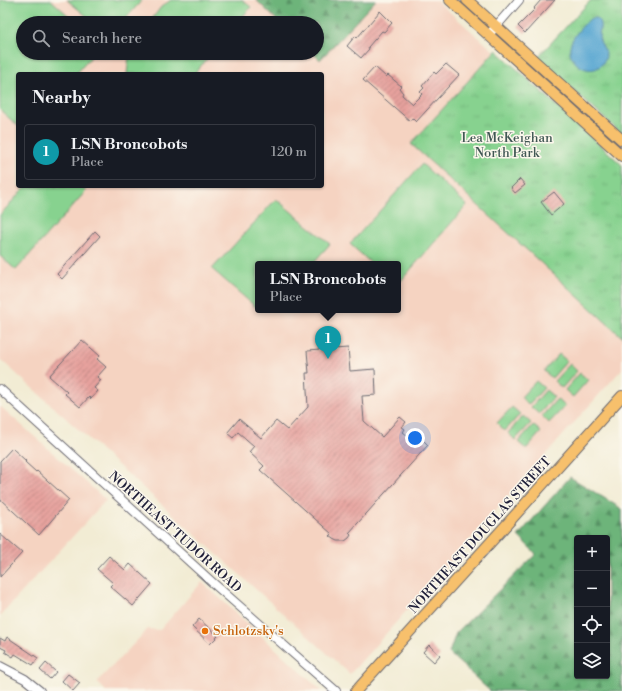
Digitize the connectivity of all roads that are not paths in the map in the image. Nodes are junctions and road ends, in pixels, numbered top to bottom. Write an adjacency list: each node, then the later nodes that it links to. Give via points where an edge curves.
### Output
1 (450, 0): 5 (main road)
2 (467, 0): 4 (main road)
3 (519, 0): 4 (street)
4 (496, 26): 5 (street); 6 (main road)
5 (488, 34): 7 (main road)
6 (622, 140)
7 (622, 156)
8 (0, 390): 12 (street, NORTHEAST TUDOR ROAD)
9 (622, 396): 13 (main road, NORTHEAST DOUGLAS STREET)
10 (0, 666): 11 (street, via 25,679)
11 (40, 691)
12 (336, 691)
13 (356, 691)

